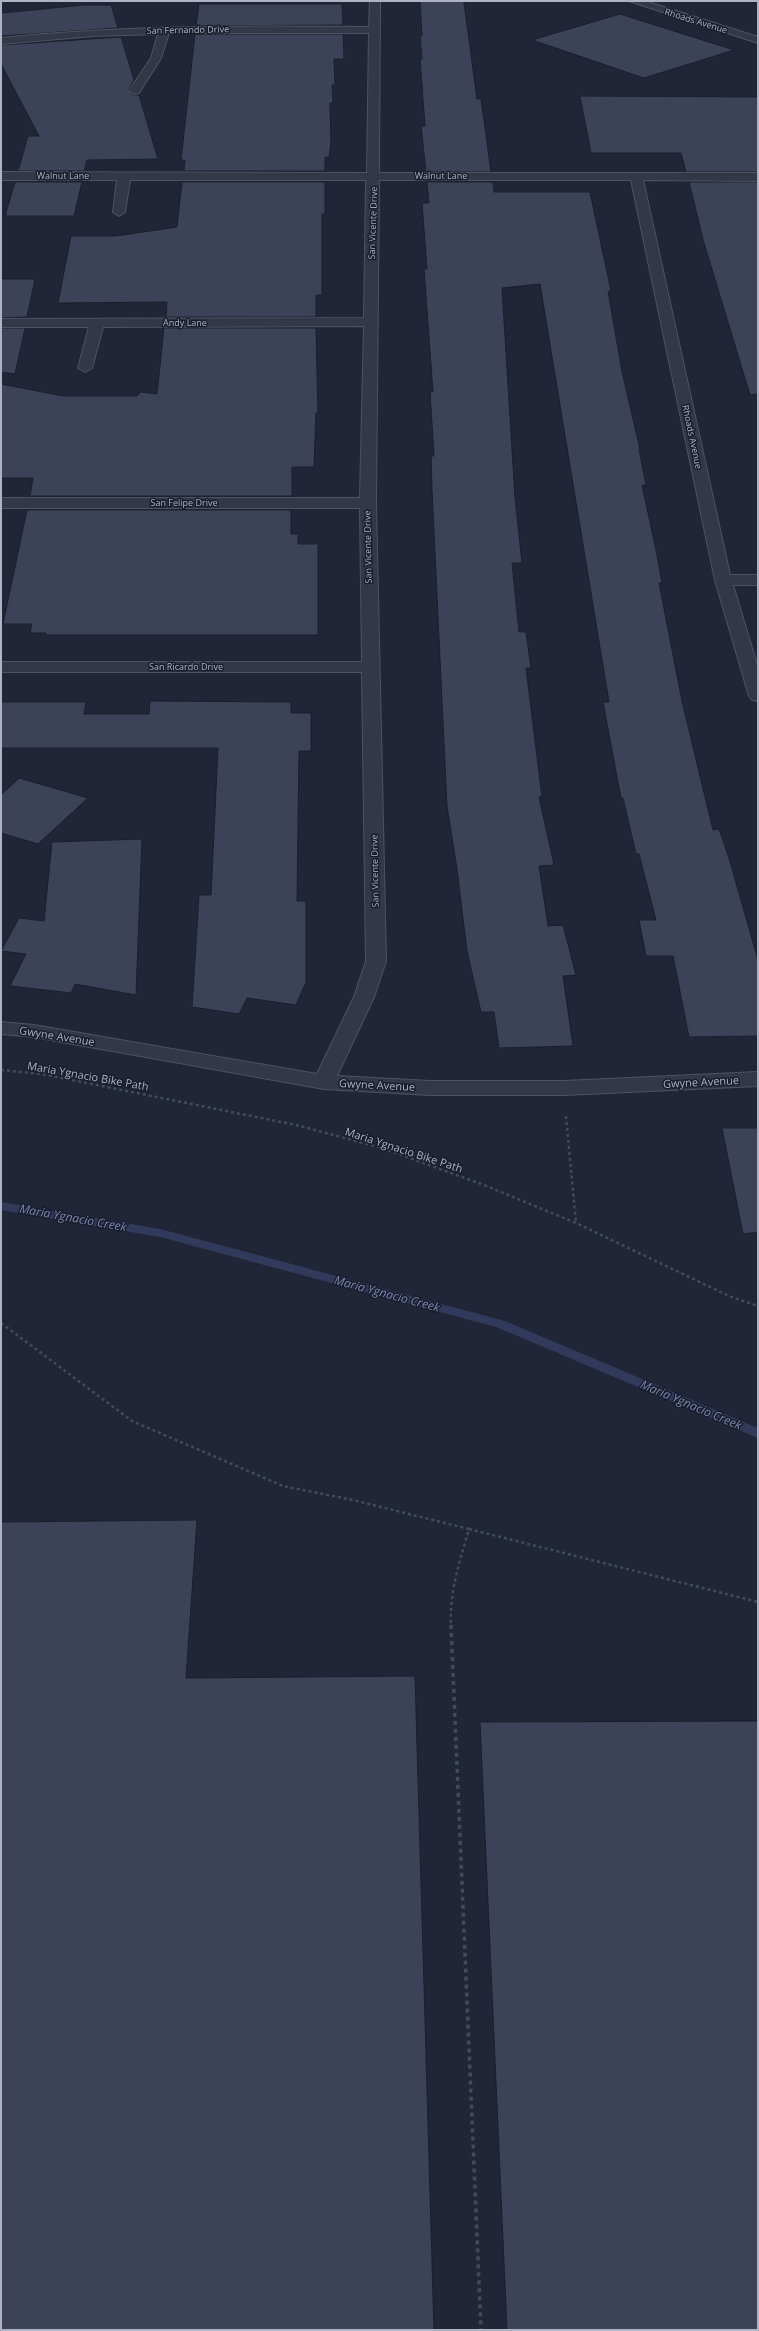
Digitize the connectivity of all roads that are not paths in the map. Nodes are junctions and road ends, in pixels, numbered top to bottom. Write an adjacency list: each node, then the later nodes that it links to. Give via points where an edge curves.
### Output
1 (375, 1): 4 (street, San Vicente Drive)
2 (634, 1): 5 (street, Rhoads Avenue)
3 (165, 30): 4 (street, San Fernando Drive); 6 (street, San Fernando Drive); 7 (street, via 156,58)
4 (375, 30): 10 (street, San Vicente Drive)
5 (758, 40)
6 (1, 41)
7 (135, 91)
8 (1, 176): 9 (street, Walnut Lane)
9 (124, 176): 10 (street, Walnut Lane); 13 (street)
10 (374, 176): 11 (street, Walnut Lane); 15 (street, San Vicente Drive)
11 (636, 176): 12 (street, Walnut Lane); 20 (street, Rhoads Avenue)
12 (758, 177)
13 (119, 212)
14 (1, 322): 16 (street, Andy Lane)
15 (369, 322): 16 (street, Andy Lane); 19 (street, San Vicente Drive)
16 (97, 323): 17 (street)
17 (85, 368)
18 (1, 503): 19 (street, San Felipe Drive)
19 (368, 503): 23 (street, San Vicente Drive)
20 (723, 580): 21 (street); 24 (street, Rhoads Avenue)
21 (758, 580)
22 (1, 667): 23 (street, San Ricardo Drive)
23 (370, 667): 27 (street, San Vicente Drive, via 376,961 364,997)
24 (758, 696)
25 (1, 1028): 27 (street, Gwyne Avenue, via 34,1031)
26 (758, 1078): 27 (street, Gwyne Avenue, via 564,1088 430,1088)
27 (324, 1082)

